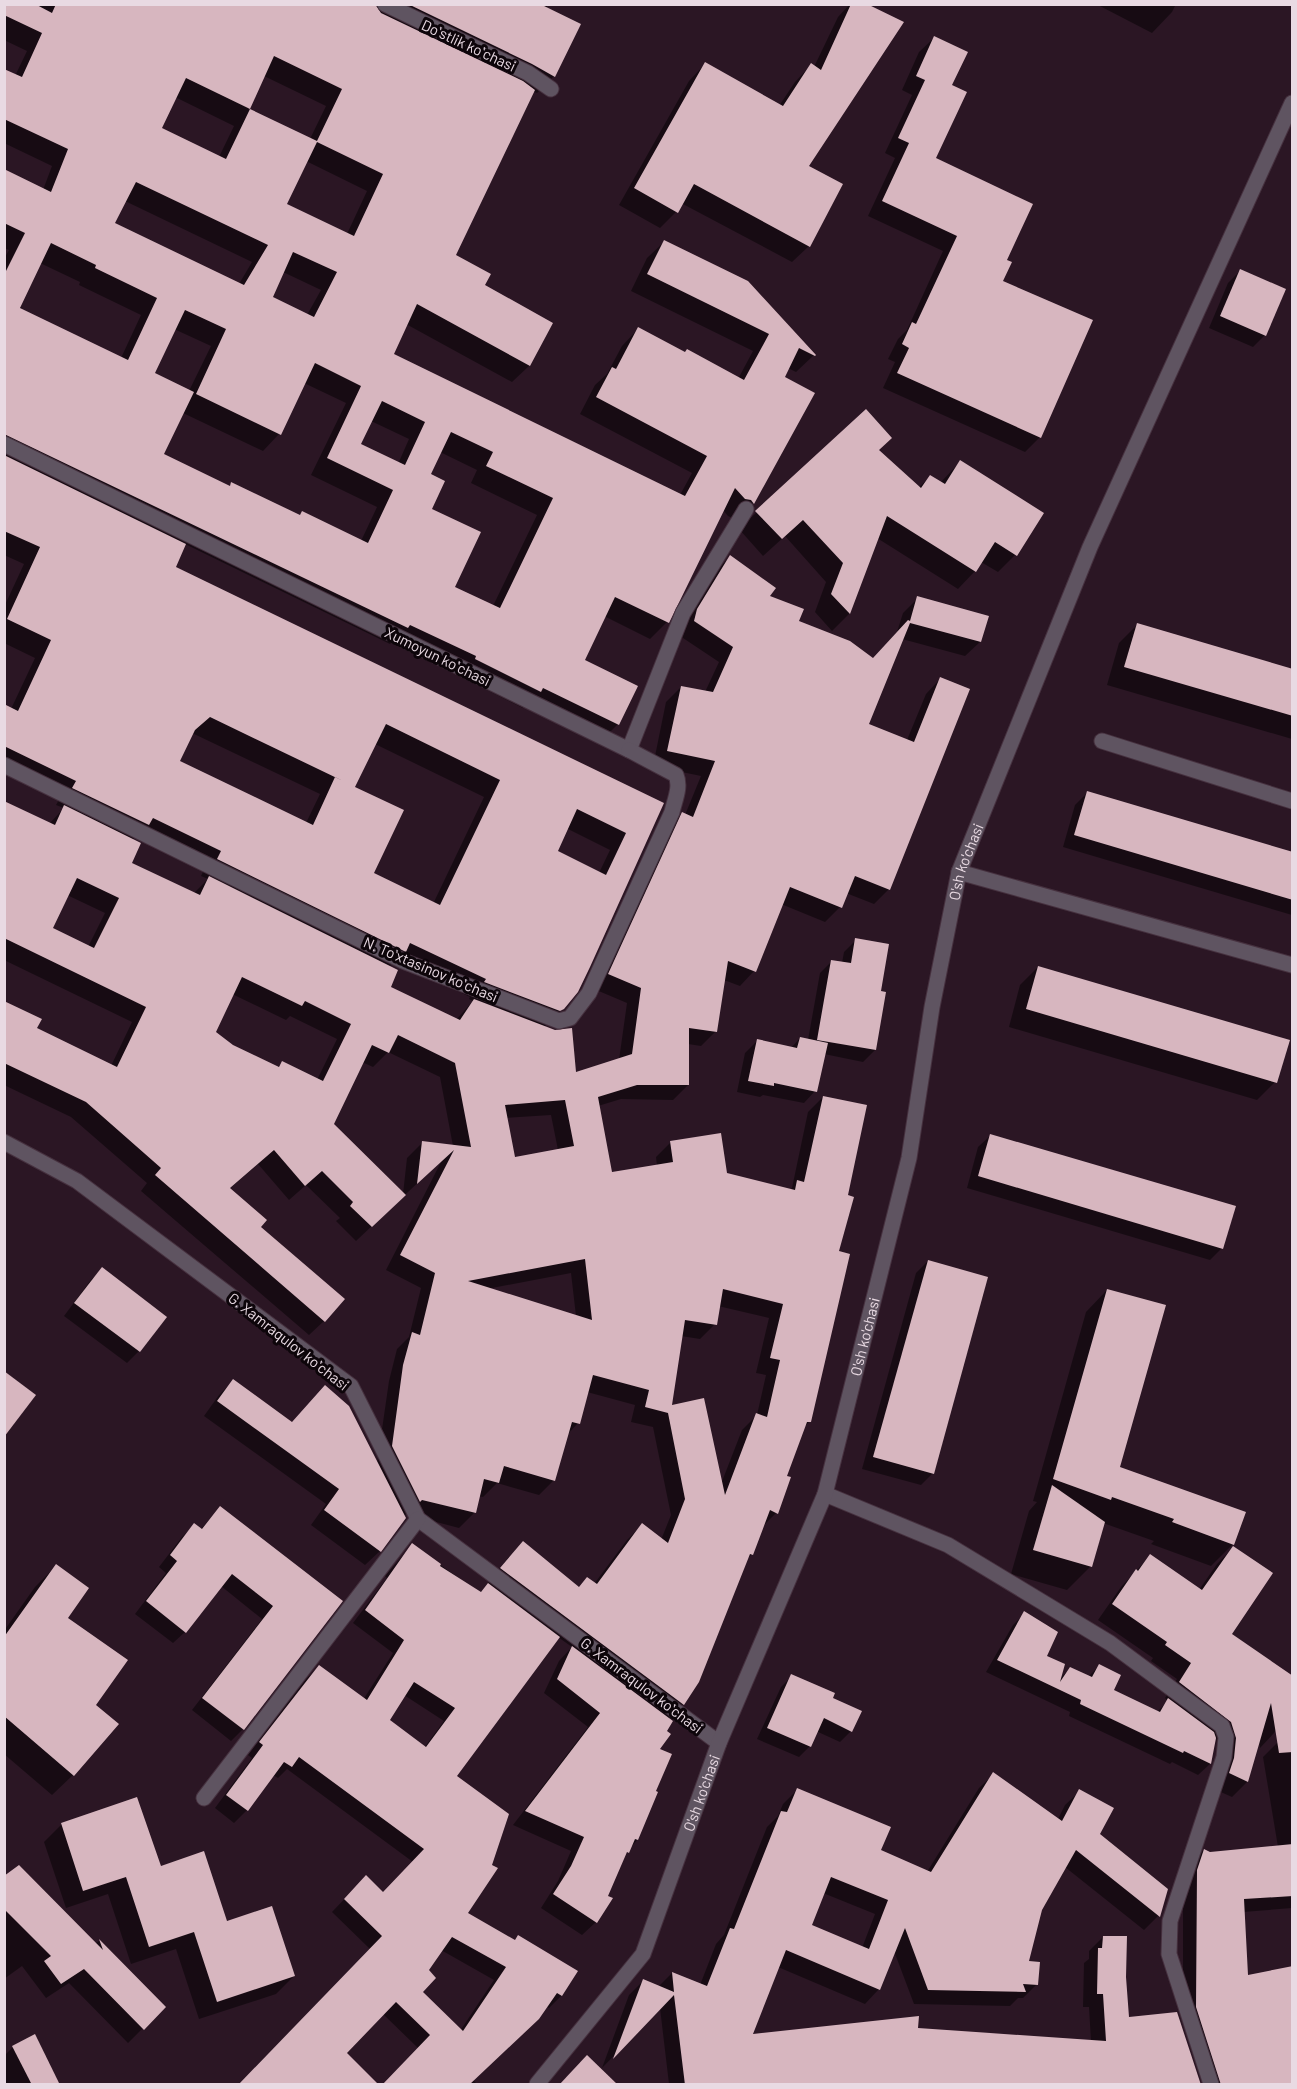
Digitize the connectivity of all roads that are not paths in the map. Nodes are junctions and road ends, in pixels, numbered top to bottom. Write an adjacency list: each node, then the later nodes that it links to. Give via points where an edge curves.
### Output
1 (385, 4): 2 (street, Doʻstlik koʻchasi, via 528,73)
2 (551, 89)
3 (1293, 103): 10 (street, O'sh ko'chasi, via 1090,547)
4 (4, 444): 7 (street, Xumoyun koʻchasi)
5 (746, 509): 7 (street, via 683,613)
6 (1102, 741): 9 (street)
7 (629, 750): 8 (street, N. Toʻxtasinov koʻchasi, via 676,775 678,789 672,812 589,993 570,1018 559,1021 403,961)
8 (4, 765)
9 (1293, 801)
10 (959, 872): 11 (street); 13 (street, O'sh ko'chasi, via 932,1008 909,1158)
11 (1293, 965)
12 (4, 1142): 14 (street, G. Xamraqulov koʻchasi, via 77,1181 351,1386)
13 (825, 1494): 15 (street, O'sh ko'chasi); 18 (street, via 948,1545 1110,1643 1222,1726 1226,1737 1224,1757 1170,1921 1169,1943 1169,1954)
14 (418, 1519): 15 (street, G. Xamraqulov koʻchasi); 16 (street)
15 (719, 1743): 17 (street, O'sh ko'chasi, via 643,1954)
16 (204, 1798)
17 (537, 2085)
18 (1211, 2085)

